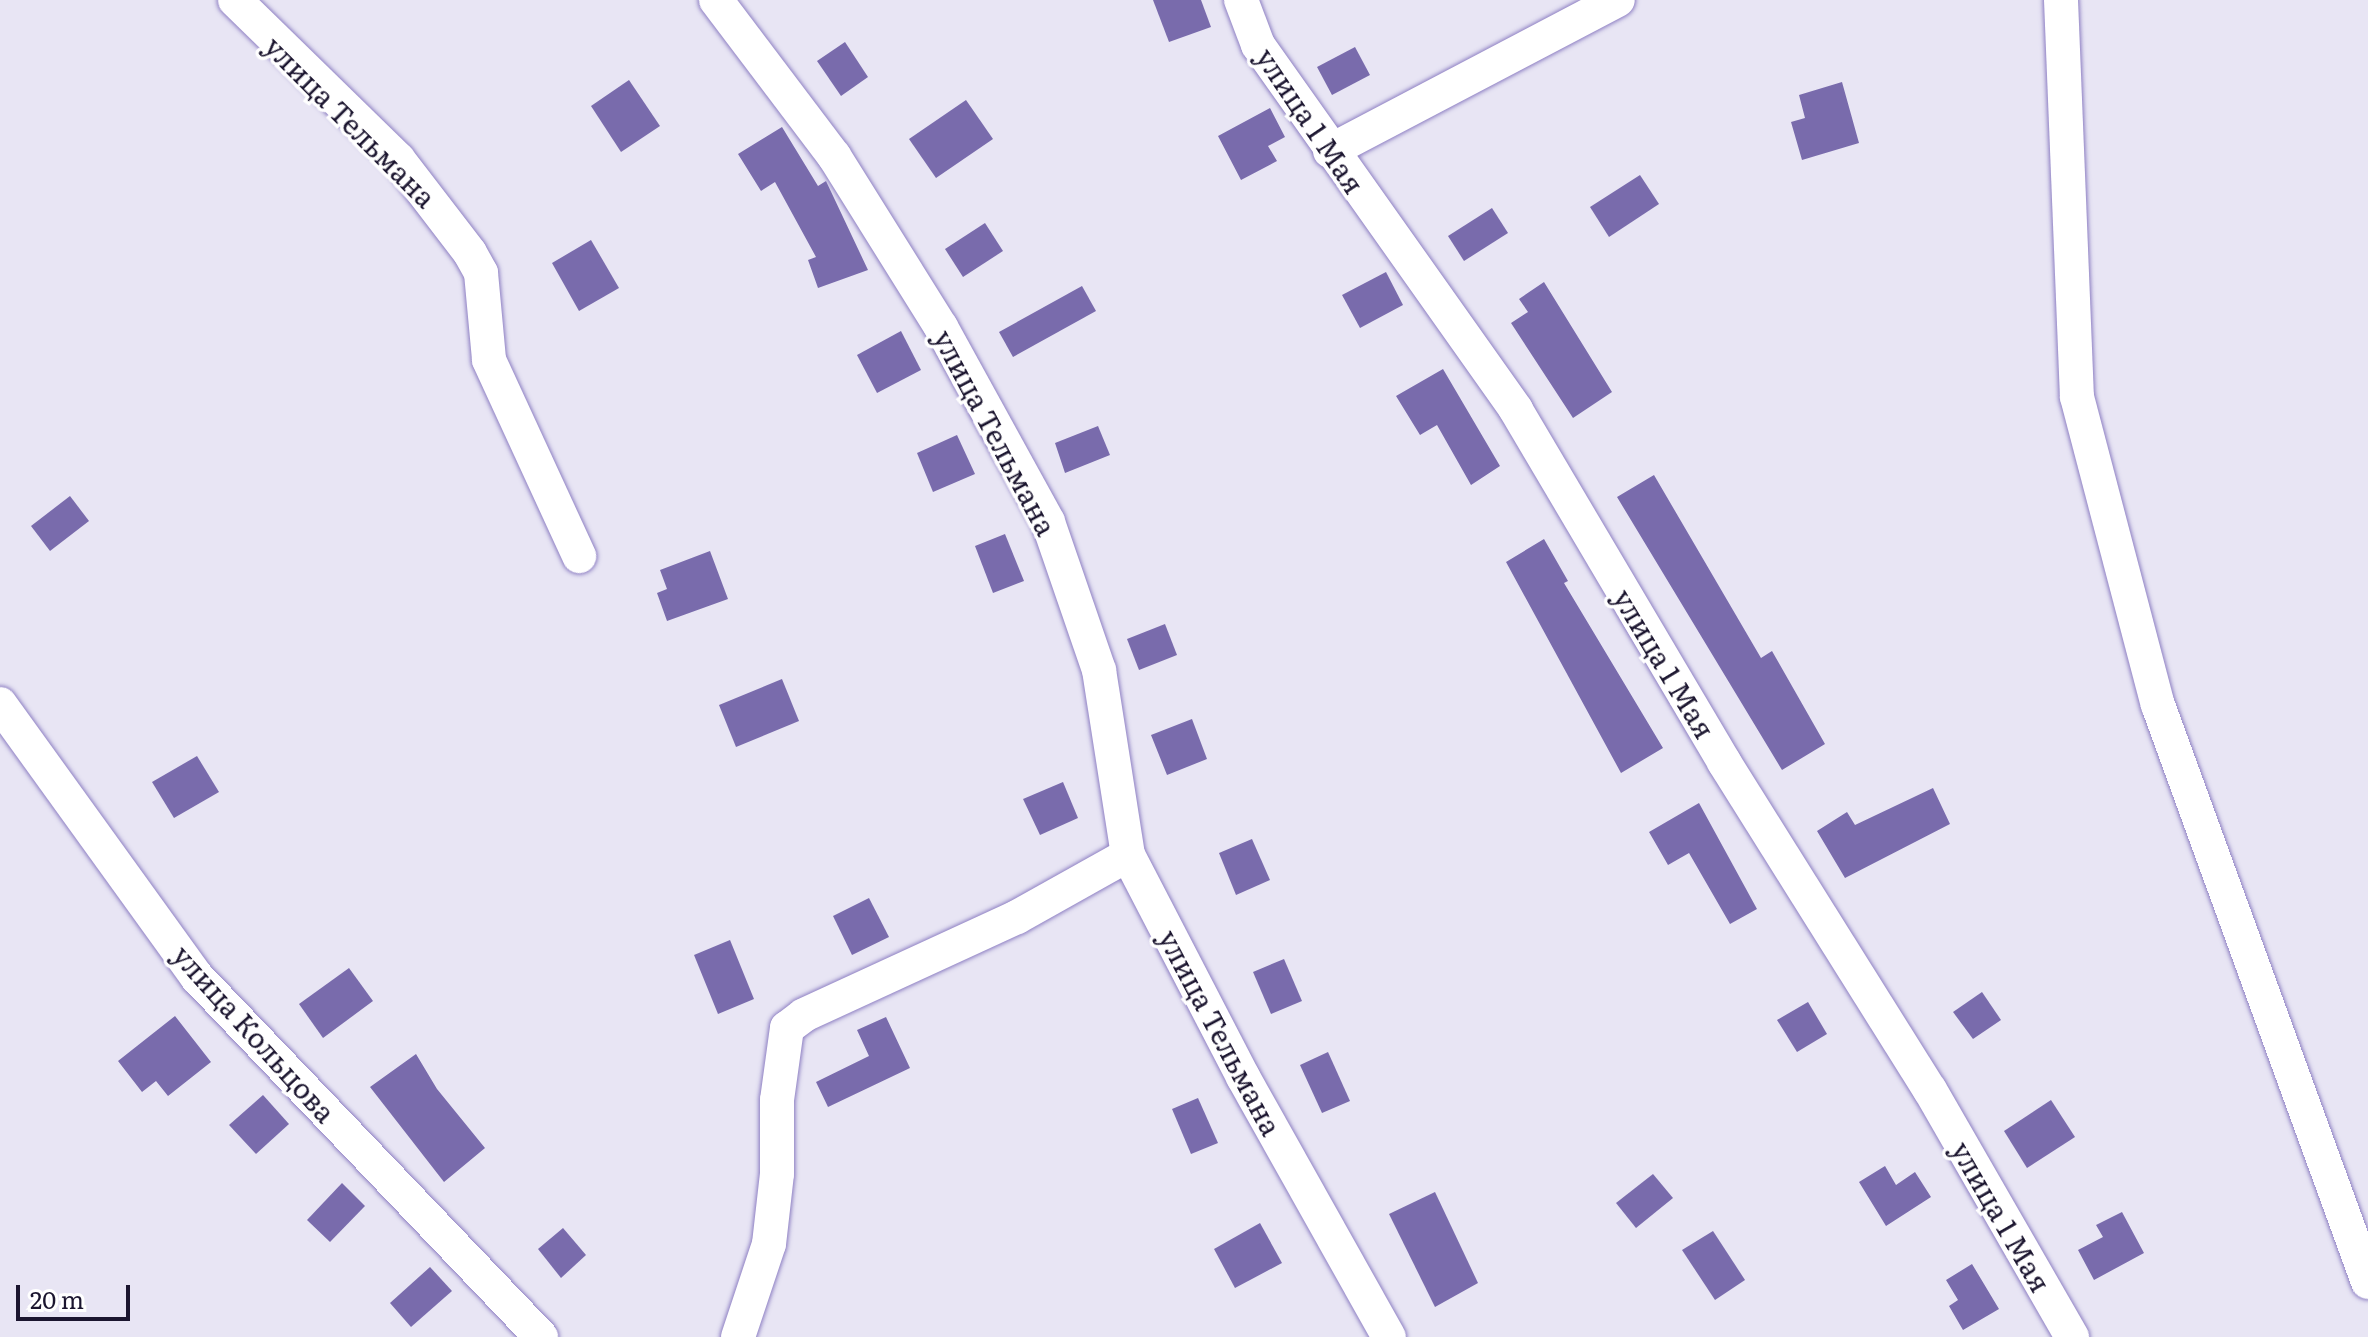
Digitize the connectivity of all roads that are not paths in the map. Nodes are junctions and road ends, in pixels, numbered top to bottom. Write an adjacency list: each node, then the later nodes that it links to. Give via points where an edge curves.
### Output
1 (235, 0): 7 (street, улица Тельмана, via 398,159 470,253 481,273 489,360)
2 (716, 0): 9 (street, улица Тельмана, via 834,156 941,327 1048,522 1099,670)
3 (1241, 0): 6 (street, улица 1 Мая, via 1258,45)
4 (1618, 0): 6 (street)
5 (2061, 0): 10 (street, via 2077,397 2158,705)
6 (1330, 151): 14 (street, улица 1 Мая, via 1516,410 1724,762 1930,1090)
7 (579, 556)
8 (0, 704): 11 (street, улица Кольцова, via 197,977)
9 (1128, 855): 12 (street, via 1017,917 804,1015 787,1028 769,1244); 13 (street, улица Тельмана, via 1243,1077)
10 (2368, 1282)
11 (541, 1337)
12 (738, 1337)
13 (1389, 1337)
14 (2072, 1337)

